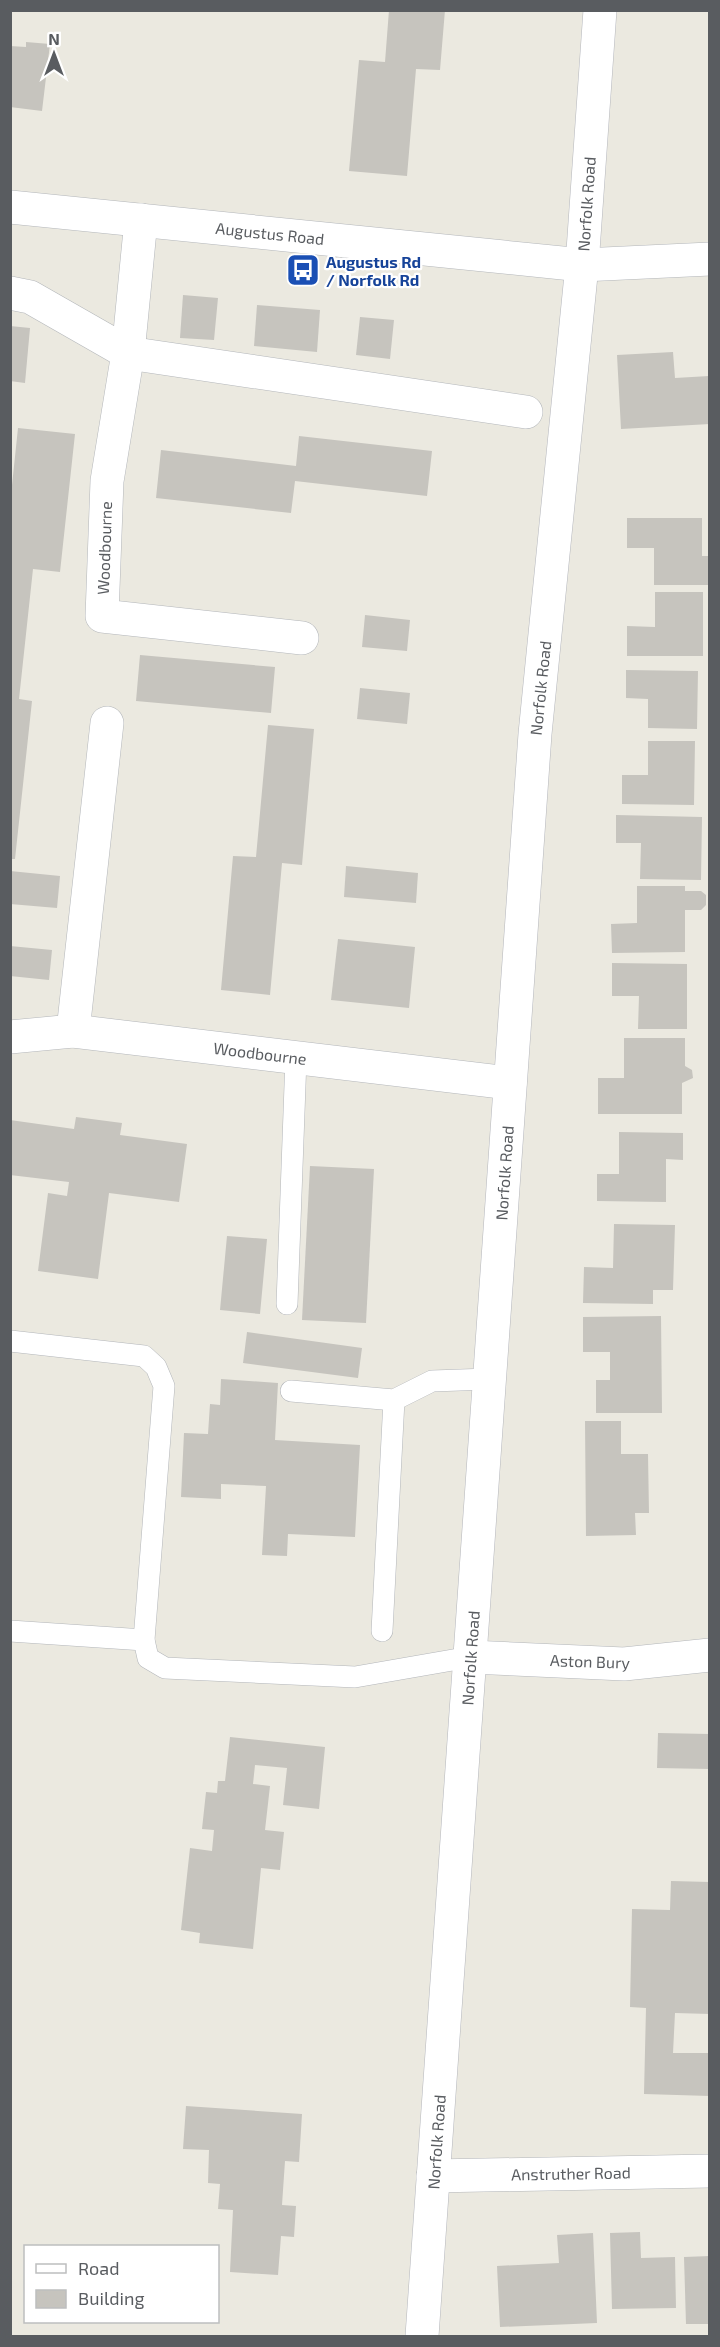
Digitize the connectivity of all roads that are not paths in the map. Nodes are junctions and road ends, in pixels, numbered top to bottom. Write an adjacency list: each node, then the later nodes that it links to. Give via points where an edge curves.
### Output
1 (600, 10): 5 (street, Norfolk Road)
2 (10, 207): 3 (street, Augustus Road)
3 (141, 220): 5 (street, Augustus Road); 7 (street, Woodbourne)
4 (710, 259): 5 (street, Augustus Road)
5 (582, 265): 14 (street, Norfolk Road, via 535,734)
6 (10, 293): 7 (street, via 30,297)
7 (128, 353): 8 (street); 9 (street, Woodbourne, via 107,481 102,616)
8 (526, 412)
9 (302, 638)
10 (107, 723): 11 (street)
11 (73, 1031): 12 (street, Woodbourne); 13 (street, Woodbourne)
12 (10, 1037)
13 (296, 1058): 14 (street, Woodbourne); 15 (lane)
14 (510, 1083): 17 (street, Norfolk Road)
15 (287, 1304)
16 (10, 1341): 22 (lane, via 144,1356 156,1367 164,1386)
17 (489, 1380): 19 (lane, via 432,1381); 24 (street, Norfolk Road)
18 (291, 1390): 19 (lane)
19 (394, 1400): 21 (lane)
20 (10, 1631): 22 (lane)
21 (382, 1631)
22 (144, 1640): 24 (lane, via 148,1658 165,1668 355,1677)
23 (710, 1655): 24 (street, Aston Bury, via 624,1664)
24 (470, 1656): 26 (street, Norfolk Road)
25 (710, 2171): 26 (street, Anstruther Road)
26 (433, 2176): 27 (street, Norfolk Road)
27 (422, 2337)

